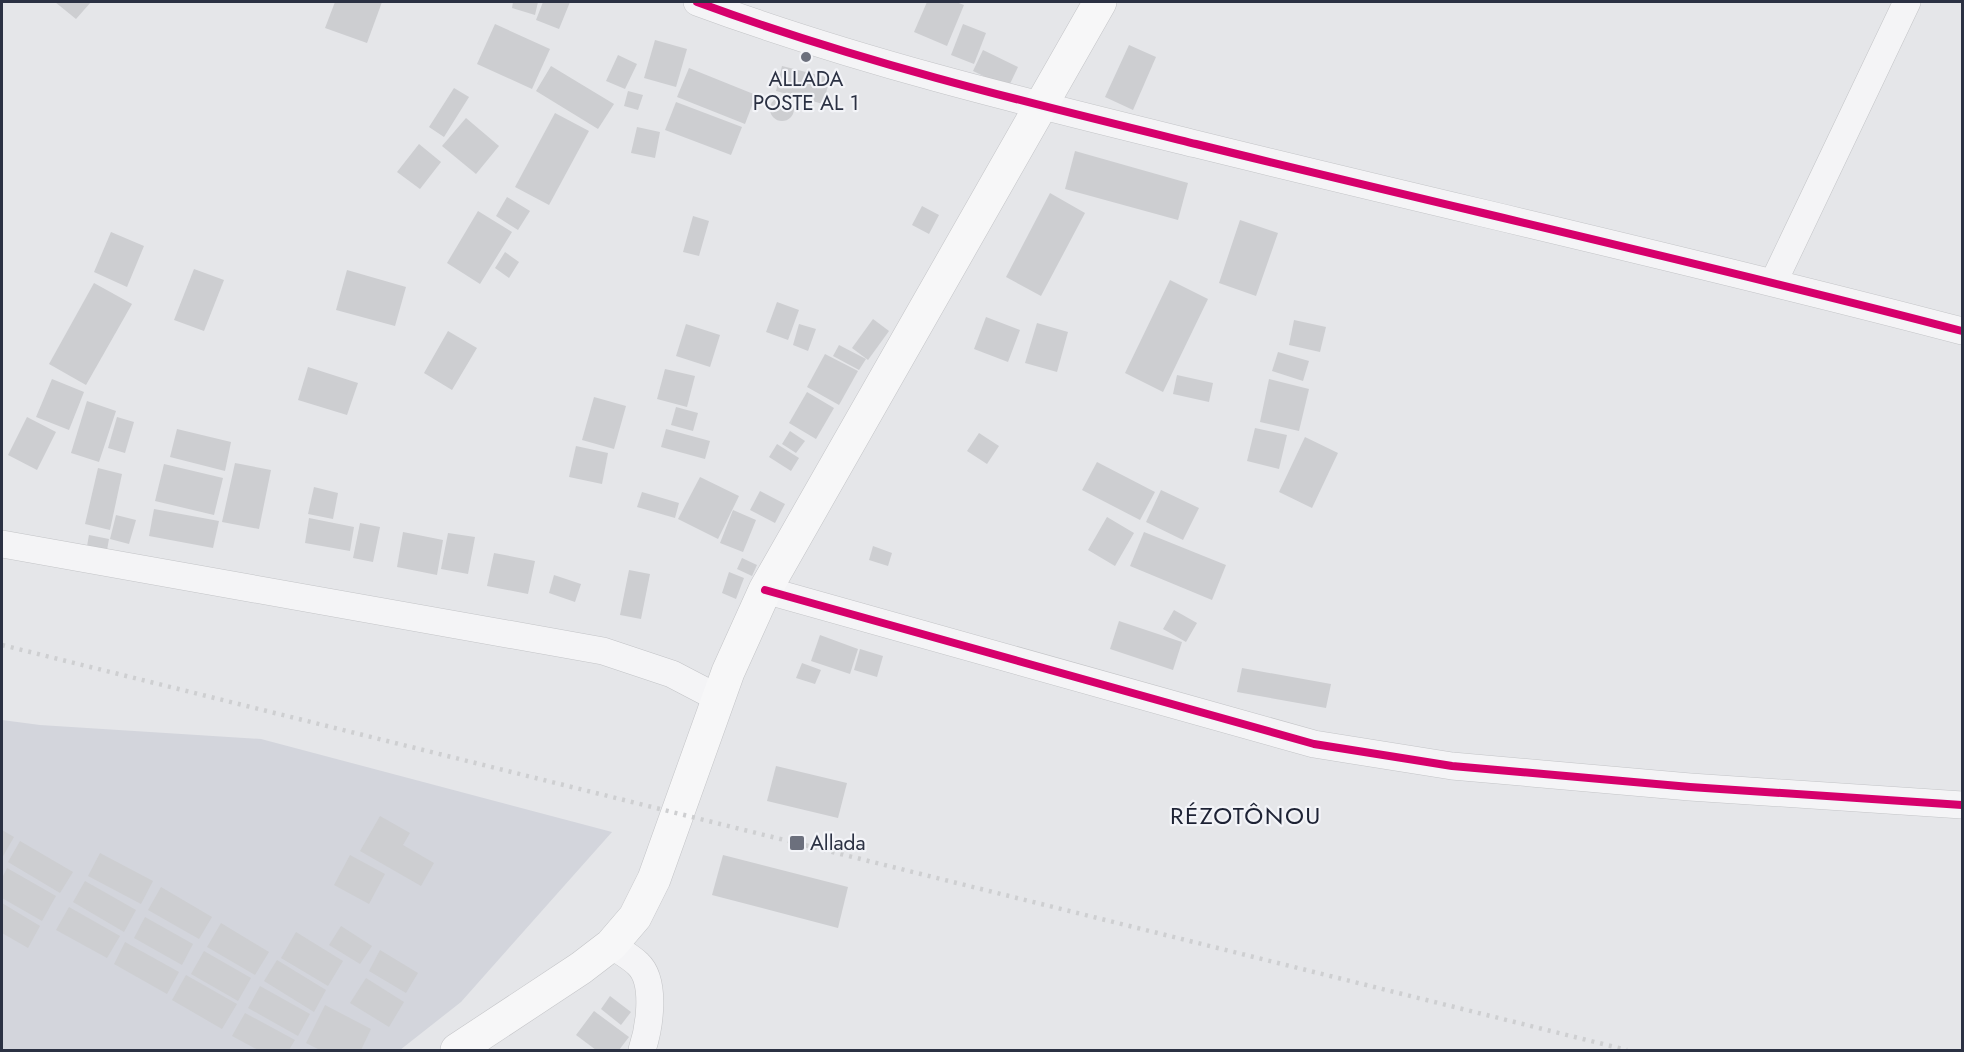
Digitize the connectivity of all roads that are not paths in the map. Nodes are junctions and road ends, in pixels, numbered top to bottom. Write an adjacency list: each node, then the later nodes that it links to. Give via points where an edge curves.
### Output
1 (697, 2): 4 (street, via 763,26)
2 (1100, 2): 4 (main road)
3 (1907, 2): 5 (street)
4 (1039, 106): 5 (street); 8 (main road)
5 (1774, 281): 6 (street)
6 (1962, 331)
7 (2, 544): 9 (street, via 603,651 672,674)
8 (765, 590): 9 (main road); 10 (street, via 1314,744 1452,766)
9 (718, 698): 11 (main road, via 654,879 635,917)
10 (1962, 805)
11 (611, 945): 12 (main road); 13 (street, via 640,965 649,992 650,1023)
12 (457, 1050)
13 (642, 1050)

